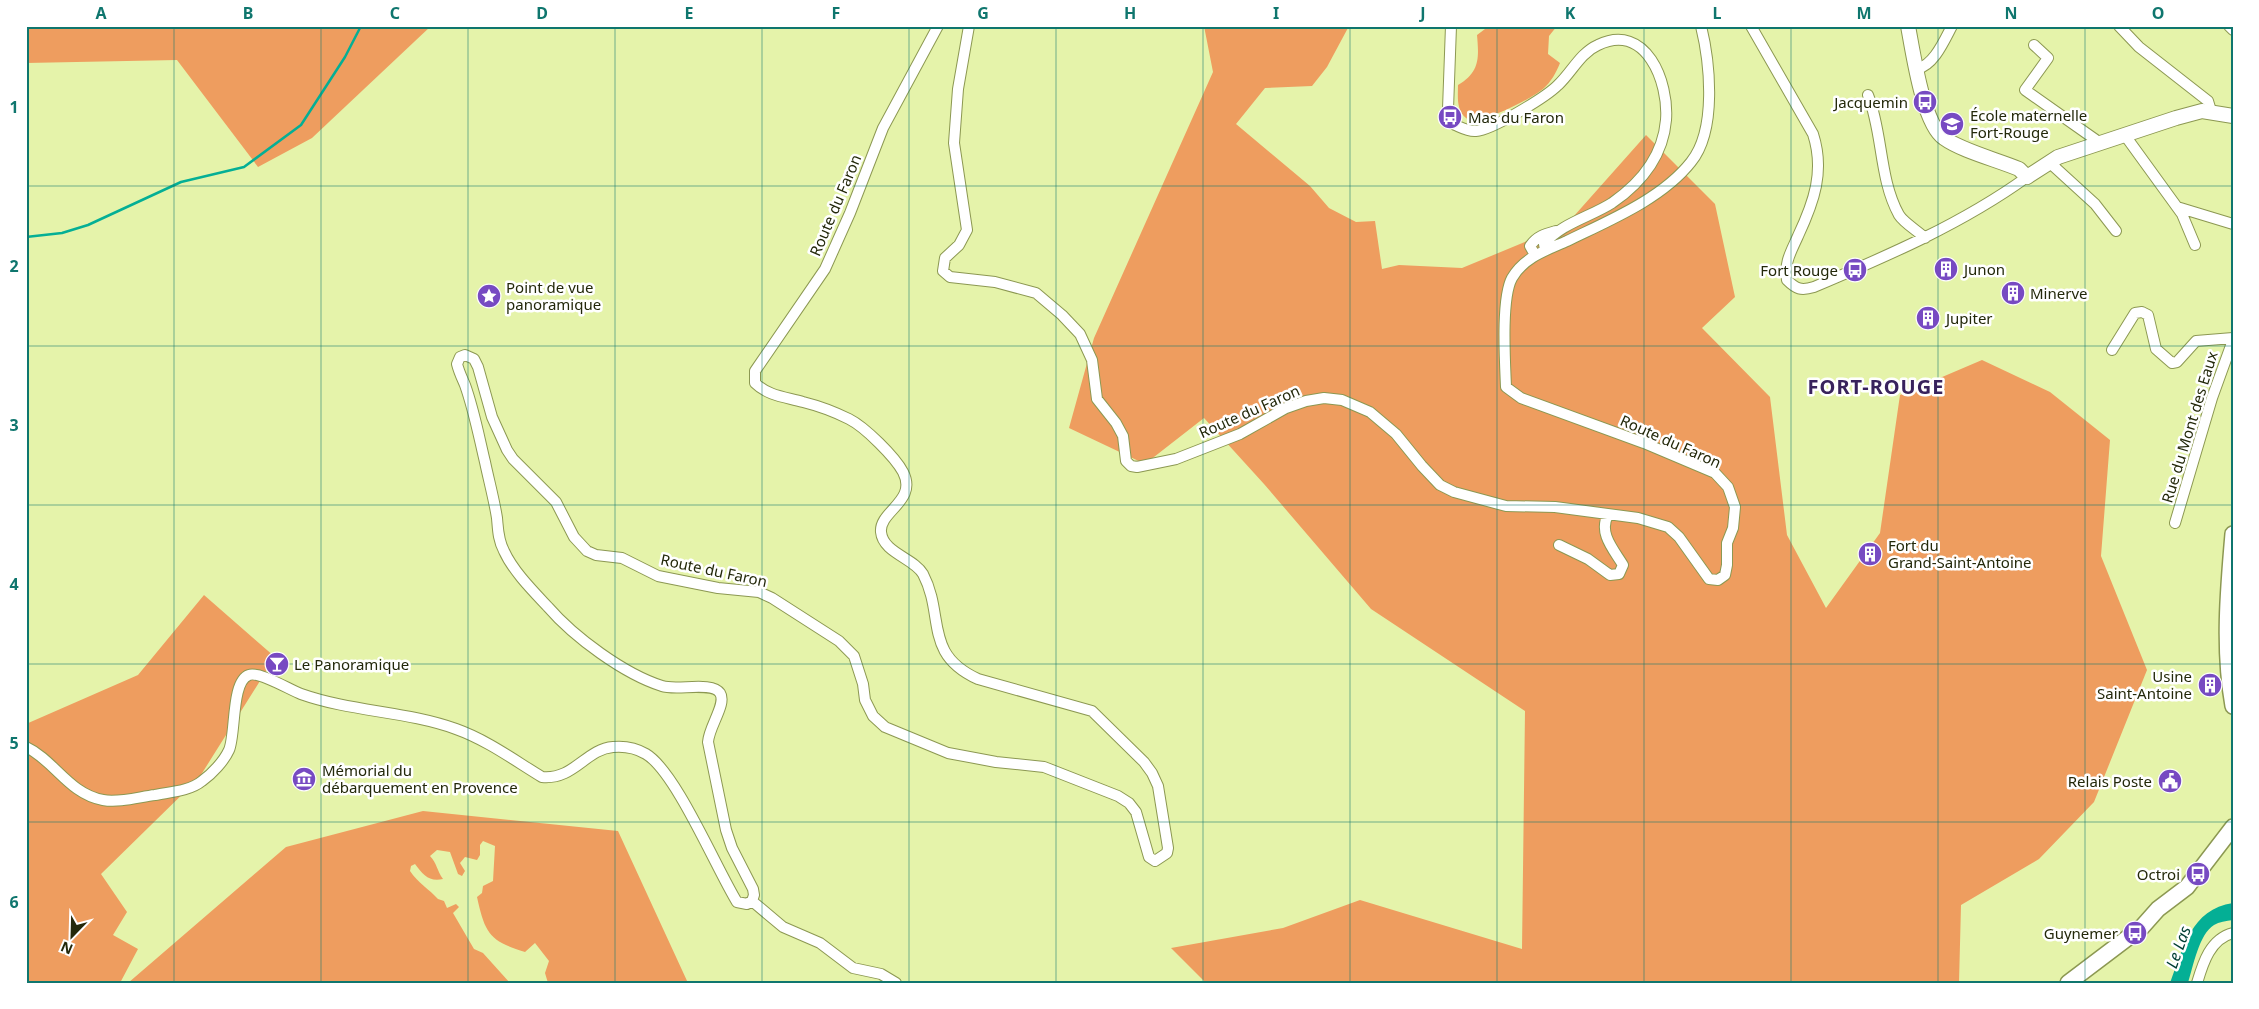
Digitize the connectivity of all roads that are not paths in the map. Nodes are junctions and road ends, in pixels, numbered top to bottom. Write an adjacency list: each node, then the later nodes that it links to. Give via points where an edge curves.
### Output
1 (938, 26): 37 (street, Route du Faron, via 883,128 825,269 755,371 755,383 764,392 815,405 851,420 887,452 903,473 906,485 905,496 881,530 883,539 921,571 931,596 944,651 961,671 978,678 1092,711 1152,773 1158,786 1168,853 1155,861 1149,858 1136,812 1118,796 1044,767 948,753 885,727 873,716 866,700 854,656 839,642 772,598 759,592 658,576 622,558 587,551 574,537 556,502 507,450 492,417 474,359 465,355 458,360 459,374 465,385 484,456 499,539 515,568 578,636 612,660 664,687 715,688 720,692 723,699 708,731 708,742 726,830 752,889)
2 (969, 26): 30 (street, Route du Faron, via 958,89 954,143 967,230 959,245 945,258 943,271 950,277 995,282 1036,293 1062,315 1080,334 1092,360 1097,399 1123,436 1126,461 1130,466 1137,468 1176,459 1240,434 1286,408 1324,398 1342,400 1370,412 1396,434 1440,485 1454,492 1506,506 1555,507)
3 (1451, 26): 22 (street, via 1448,109 1455,125 1474,132 1491,127 1544,97 1559,85 1584,54 1607,41 1622,40 1635,45 1654,63 1665,94 1666,116 1663,140 1653,162 1641,178 1612,203)
4 (1701, 26): 26 (street, via 1709,89 1703,135 1692,162 1650,197 1611,220)
5 (1752, 26): 24 (street, via 1814,134 1820,162 1817,187 1787,259 1787,280 1794,288 1814,288)
6 (1908, 26): 12 (main road)
7 (1952, 26): 12 (street, via 1936,54)
8 (2120, 26): 14 (street, via 2139,47 2208,100)
9 (2229, 26): 10 (street)
10 (2233, 30)
11 (2034, 45): 17 (street, via 2048,58 2024,90 2096,140)
12 (1917, 69): 19 (main road, via 1938,134 2019,168)
13 (1868, 95): 24 (street, via 1874,109 1890,192 1900,217)
14 (2211, 111): 15 (main road); 16 (main road)
15 (2233, 116)
16 (2124, 134): 17 (main road); 20 (street)
17 (2098, 145): 18 (main road)
18 (2048, 162): 19 (main road); 23 (street, via 2094,204)
19 (2027, 177): 24 (street)
20 (2177, 207): 21 (street); 25 (street)
21 (2233, 224)
22 (1560, 230): 26 (street, via 1544,244); 27 (street, via 1534,240 1530,246)
23 (2116, 231)
24 (1925, 238)
25 (2195, 245)
26 (1545, 250): 27 (street)
27 (1535, 254): 30 (street, Route du Faron, via 1519,269 1509,285 1506,387 1521,398 1715,473 1728,487 1735,507 1725,575 1718,580 1709,579 1668,527 1638,518)
28 (2233, 339): 29 (street, via 2196,341 2177,362 2172,363 2156,349 2148,315 2135,313); 31 (street, Rue du Mont des Eaux, via 2203,425)
29 (2112, 350)
30 (1608, 515): 33 (street, via 1604,521 1605,536 1622,565 1620,574 1610,574)
31 (2175, 523)
32 (2233, 534): 34 (main road, via 2228,599 2228,682)
33 (1559, 545)
34 (2233, 706)
35 (26, 747): 37 (street, via 37,752 78,789 103,800 181,790 202,782 229,750 237,692 250,674 348,708 417,717 456,729 474,736 542,777 566,774 604,749 627,747 647,755 658,765 688,810 737,902 747,904)
36 (2231, 832): 40 (main road, via 2187,887 2142,927)
37 (752, 901): 39 (street, via 783,927 820,943 853,968 881,974)
38 (2233, 932): 41 (street, via 2214,944 2204,957)
39 (896, 983)
40 (2068, 983)
41 (2196, 983)

